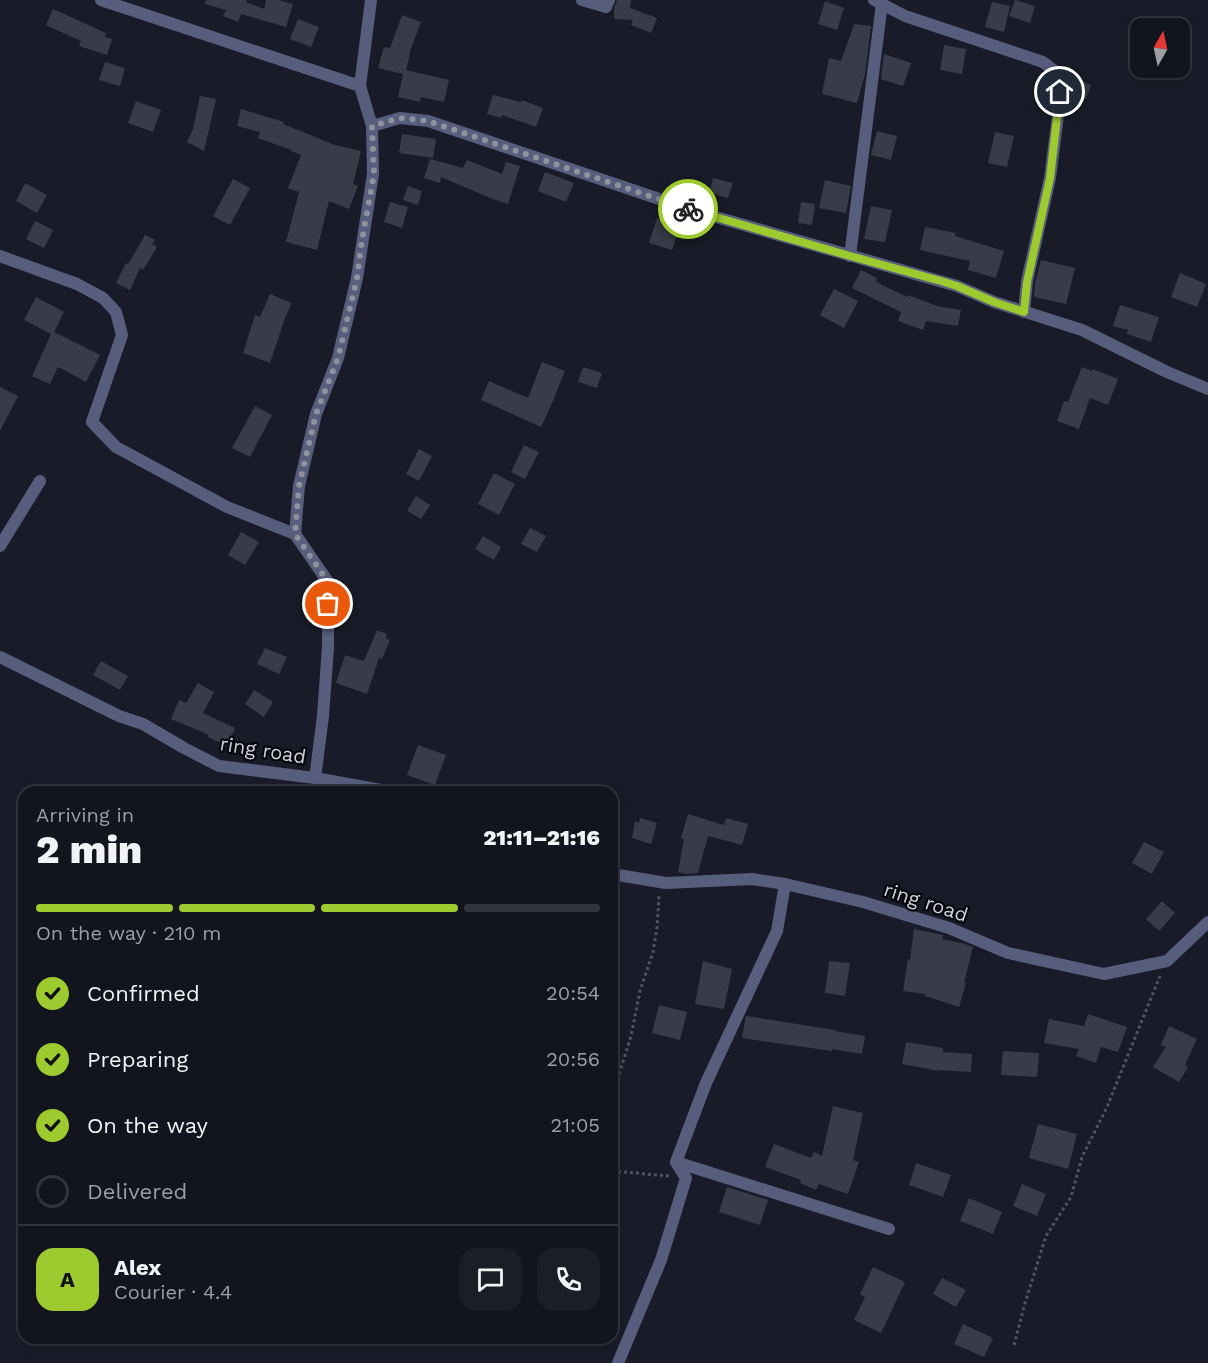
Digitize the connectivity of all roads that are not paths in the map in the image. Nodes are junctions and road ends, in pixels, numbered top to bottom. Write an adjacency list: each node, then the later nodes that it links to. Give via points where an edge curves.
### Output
1 (101, 0): 6 (street)
2 (371, 0): 6 (street)
3 (582, 0): 4 (street, via 606,7)
4 (609, 0)
5 (878, 2): 9 (street); 10 (street, via 905,16 1043,62 1061,76 1050,178)
6 (360, 86): 7 (street)
7 (372, 126): 9 (street, via 400,118 428,121 695,211); 13 (street, via 374,174 357,278 338,358 316,414 299,486)
8 (0, 256): 13 (street, via 76,284 103,298 116,312 122,335 92,422 116,447 227,507)
9 (850, 256): 10 (street, via 957,286)
10 (1024, 312): 11 (street, via 1082,330)
11 (1208, 389)
12 (40, 481): 14 (street)
13 (295, 534): 16 (street, via 328,582 328,647)
14 (0, 546)
15 (0, 657): 16 (street, ring road, via 119,717 142,724 219,766)
16 (315, 778): 17 (street, ring road)
17 (359, 786)
18 (618, 875): 19 (street, ring road, via 666,883 752,879)
19 (785, 884): 20 (street, ring road, via 949,928 1008,953 1104,974 1167,961); 21 (street, via 777,931 706,1083)
20 (1208, 922)
21 (676, 1162): 22 (street); 23 (street, via 686,1178 660,1260)
22 (889, 1229)
23 (618, 1363)

